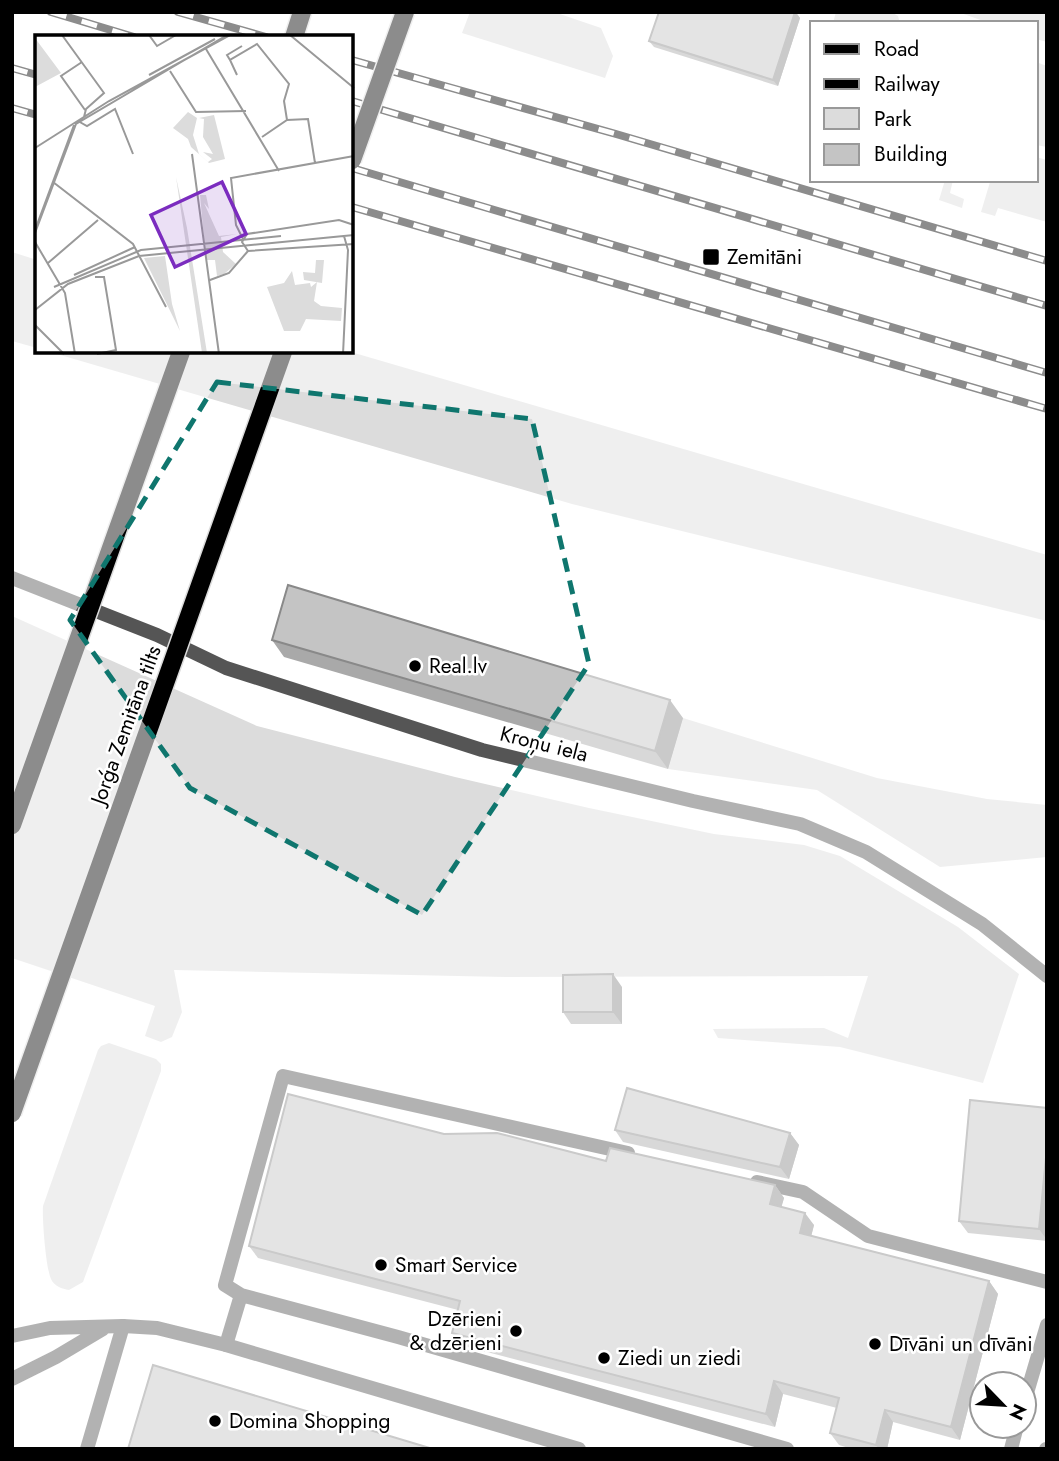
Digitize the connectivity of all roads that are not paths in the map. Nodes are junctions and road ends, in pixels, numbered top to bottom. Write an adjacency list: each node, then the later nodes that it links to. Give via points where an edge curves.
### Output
1 (302, 12): 3 (main road)
2 (405, 12): 4 (main road, bridge)
3 (295, 35)
4 (354, 154)
5 (180, 354): 8 (main road, bridge)
6 (282, 354): 10 (main road, Jorģa Zemitāna tilts, bridge)
7 (12, 578): 9 (street, Kroņu iela, via 157,635 226,668 482,750 800,824 866,852 982,924)
8 (12, 825)
9 (1047, 976)
10 (12, 1113)
11 (643, 1156): 14 (street, via 283,1076 225,1285)
12 (736, 1177): 13 (street, via 803,1192 868,1236)
13 (1047, 1282)
14 (241, 1295): 19 (street); 24 (street)
15 (1047, 1325): 20 (street)
16 (123, 1326): 17 (street); 19 (street, via 157,1328); 22 (street)
17 (105, 1328): 18 (street, via 50,1328); 21 (street)
18 (12, 1336)
19 (226, 1345): 23 (street)
20 (1034, 1370)
21 (12, 1379)
22 (87, 1449)
23 (579, 1449)
24 (787, 1449)

